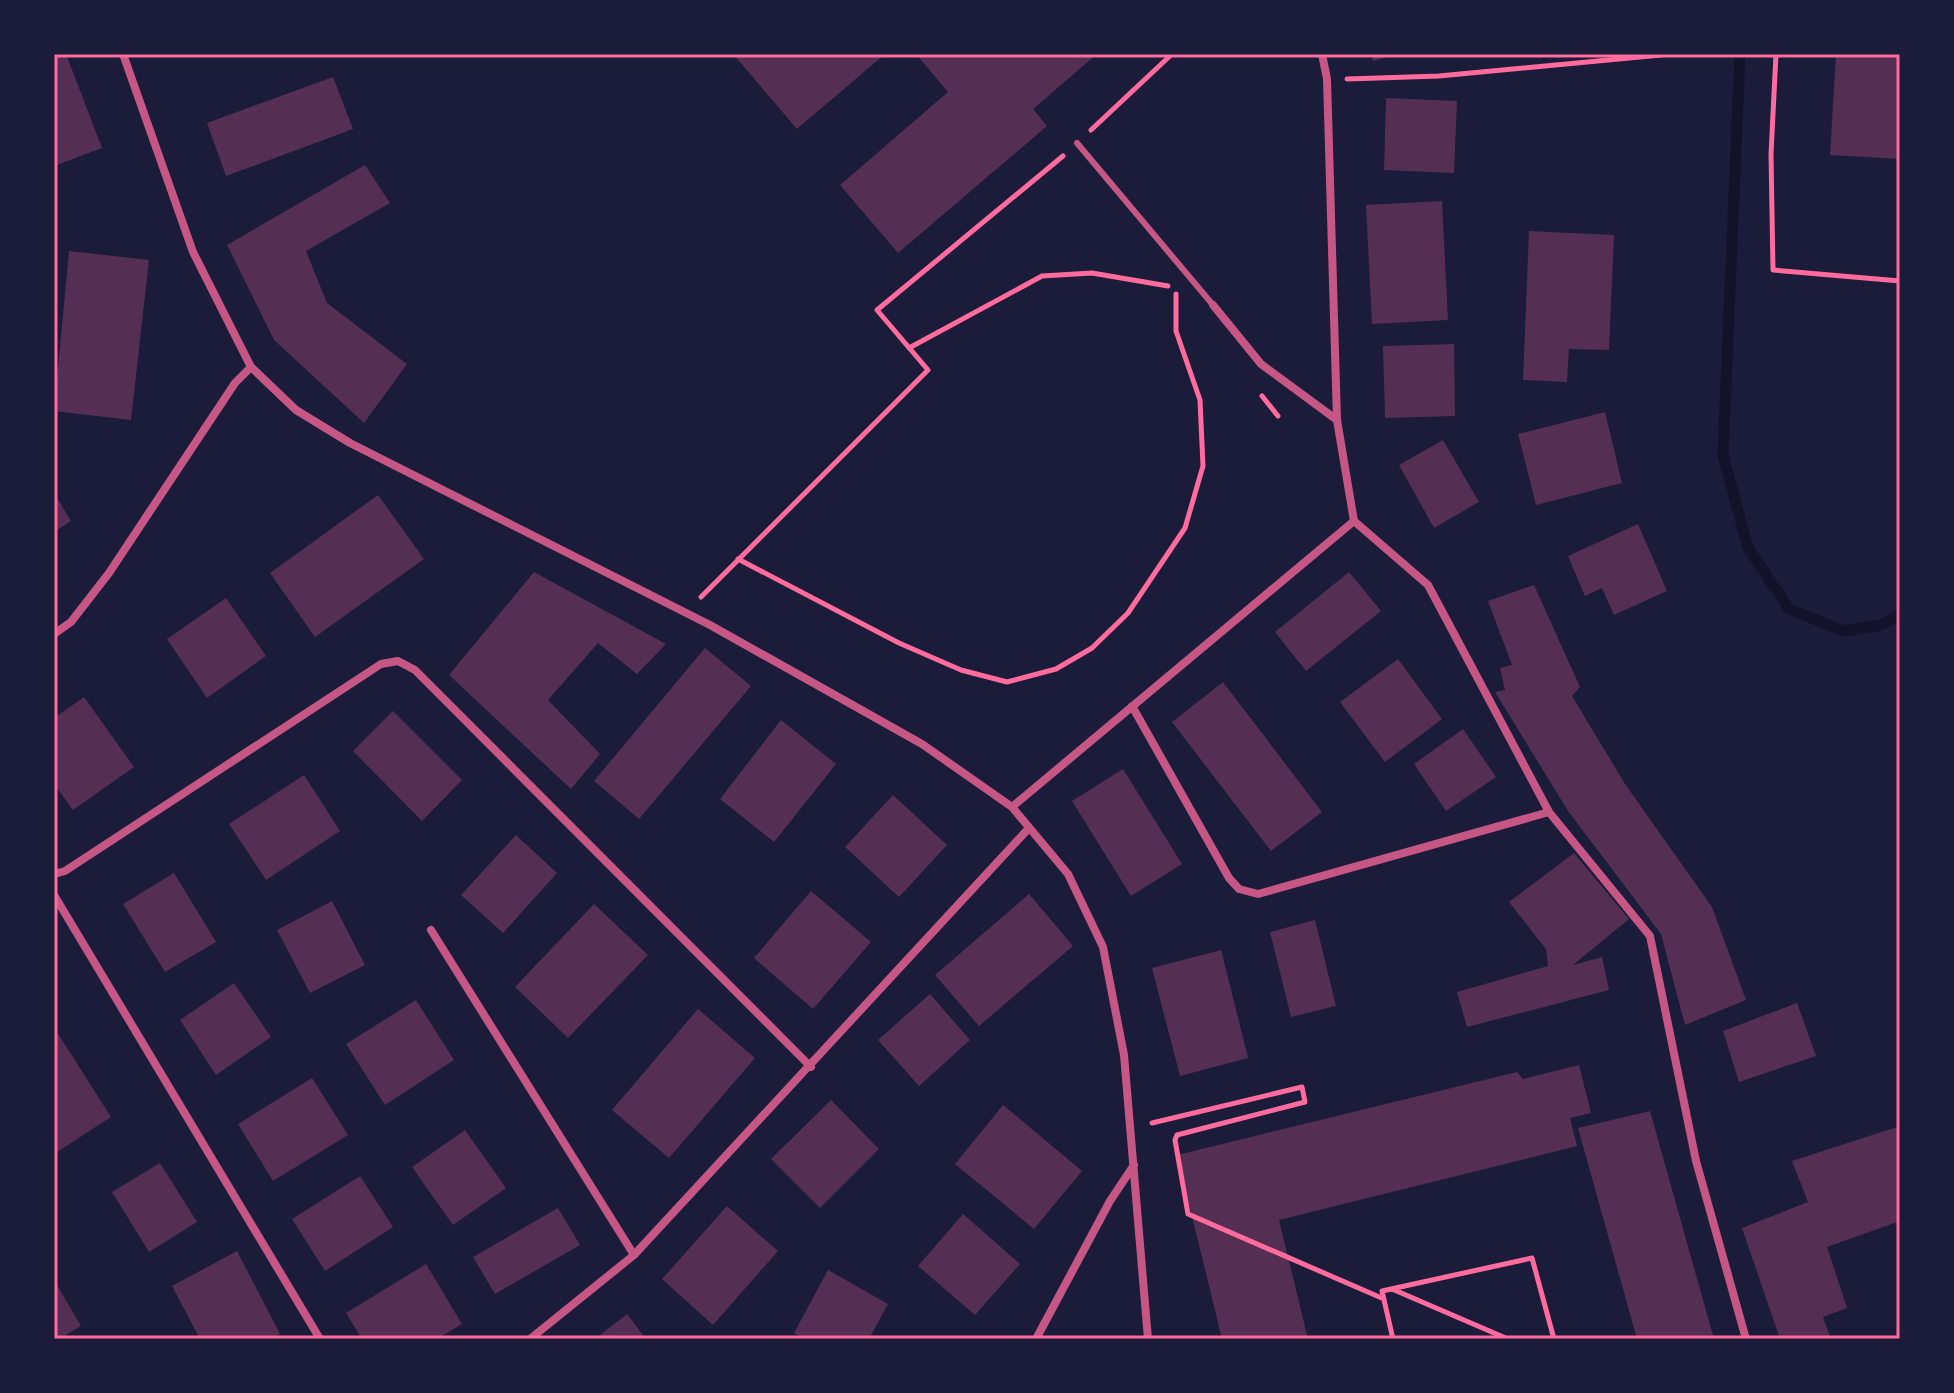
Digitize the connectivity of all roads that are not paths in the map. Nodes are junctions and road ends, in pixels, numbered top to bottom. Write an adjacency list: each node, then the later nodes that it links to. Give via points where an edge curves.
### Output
1 (123, 54): 5 (street, via 193,252)
2 (1322, 54): 6 (street)
3 (1077, 143): 4 (lane)
4 (1213, 305): 6 (street, via 1261,364)
5 (251, 367): 8 (street, via 235,383 109,573 71,622); 10 (street, via 296,410 350,443 687,613 922,744)
6 (1337, 420): 7 (street)
7 (1354, 521): 9 (street); 11 (street, via 1428,585)
8 (54, 634)
9 (1132, 706): 10 (street); 11 (street, via 1229,878 1248,892 1258,894)
10 (1012, 807): 12 (street)
11 (1549, 812): 23 (street, via 1650,936 1696,1161)
12 (1029, 828): 16 (street); 17 (street, via 1068,874 1103,947 1124,1055)
13 (54, 874): 16 (street, via 381,664 398,661 415,670)
14 (54, 895): 19 (street)
15 (431, 930): 18 (street)
16 (811, 1067): 18 (street)
17 (1134, 1164): 21 (street); 22 (street)
18 (634, 1255): 20 (street)
19 (320, 1339)
20 (530, 1339)
21 (1036, 1339)
22 (1148, 1339)
23 (1746, 1339)

